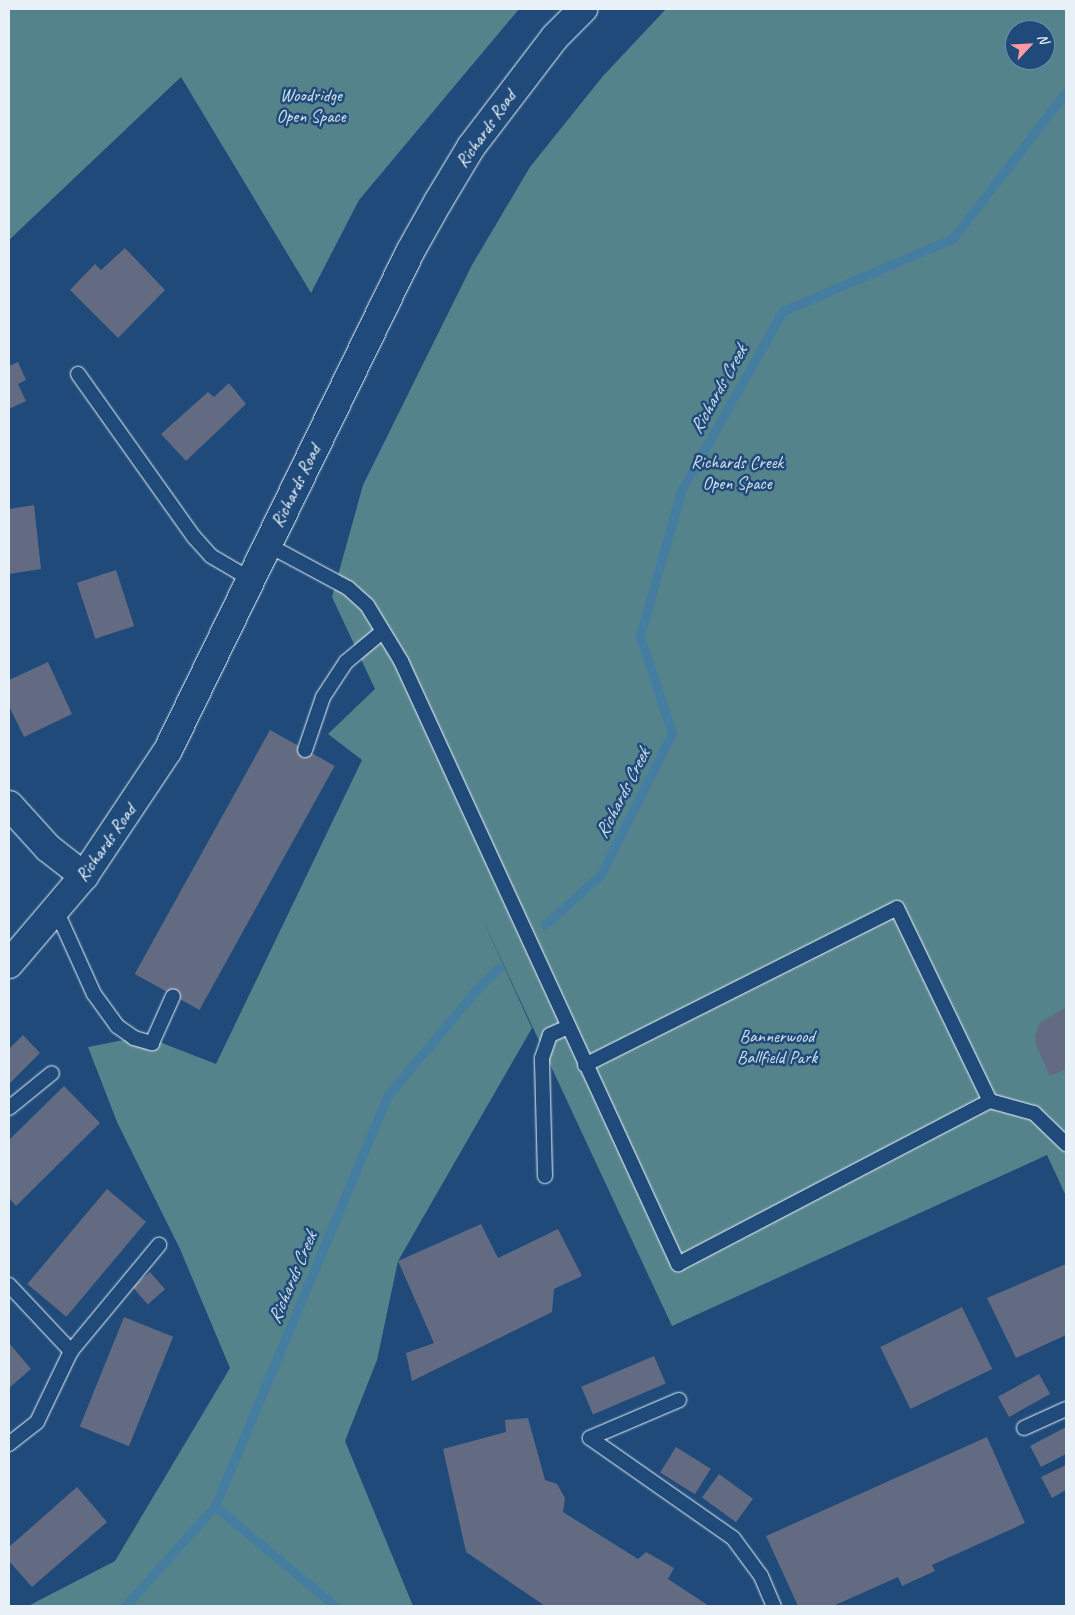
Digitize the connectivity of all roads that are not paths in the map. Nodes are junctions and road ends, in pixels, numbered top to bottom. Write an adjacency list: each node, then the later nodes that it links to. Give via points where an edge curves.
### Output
1 (583, 9): 3 (main road, Richards Road, via 555,37 471,147 438,202)
2 (78, 374): 4 (lane, via 194,537 211,556)
3 (268, 545): 4 (main road, Richards Road); 5 (lane, via 348,588 367,605)
4 (250, 579): 8 (main road, Richards Road, via 168,750)
5 (382, 632): 6 (lane, via 346,662 323,697); 12 (lane, via 401,661)
6 (305, 750)
7 (10, 807): 8 (main road, via 48,848)
8 (84, 876): 9 (main road, Richards Road)
9 (56, 910): 10 (main road, Richards Road); 11 (lane, via 94,994 117,1026 134,1038 152,1043)
10 (9, 964)
11 (173, 996)
12 (568, 1027): 13 (lane); 18 (lane, via 550,1035 542,1058)
13 (584, 1065): 15 (lane, via 897,908); 15 (lane, via 678,1264)
14 (52, 1073): 16 (lane)
15 (990, 1101): 17 (lane, via 1034,1113)
16 (9, 1108)
17 (1066, 1144)
18 (545, 1176)
19 (159, 1245): 21 (lane)
20 (9, 1285): 21 (lane)
21 (71, 1351): 25 (lane, via 37,1422)
22 (680, 1400): 26 (lane, via 590,1438 733,1538 761,1576)
23 (1066, 1409): 24 (lane)
24 (1024, 1428)
25 (9, 1444)
26 (774, 1606)

